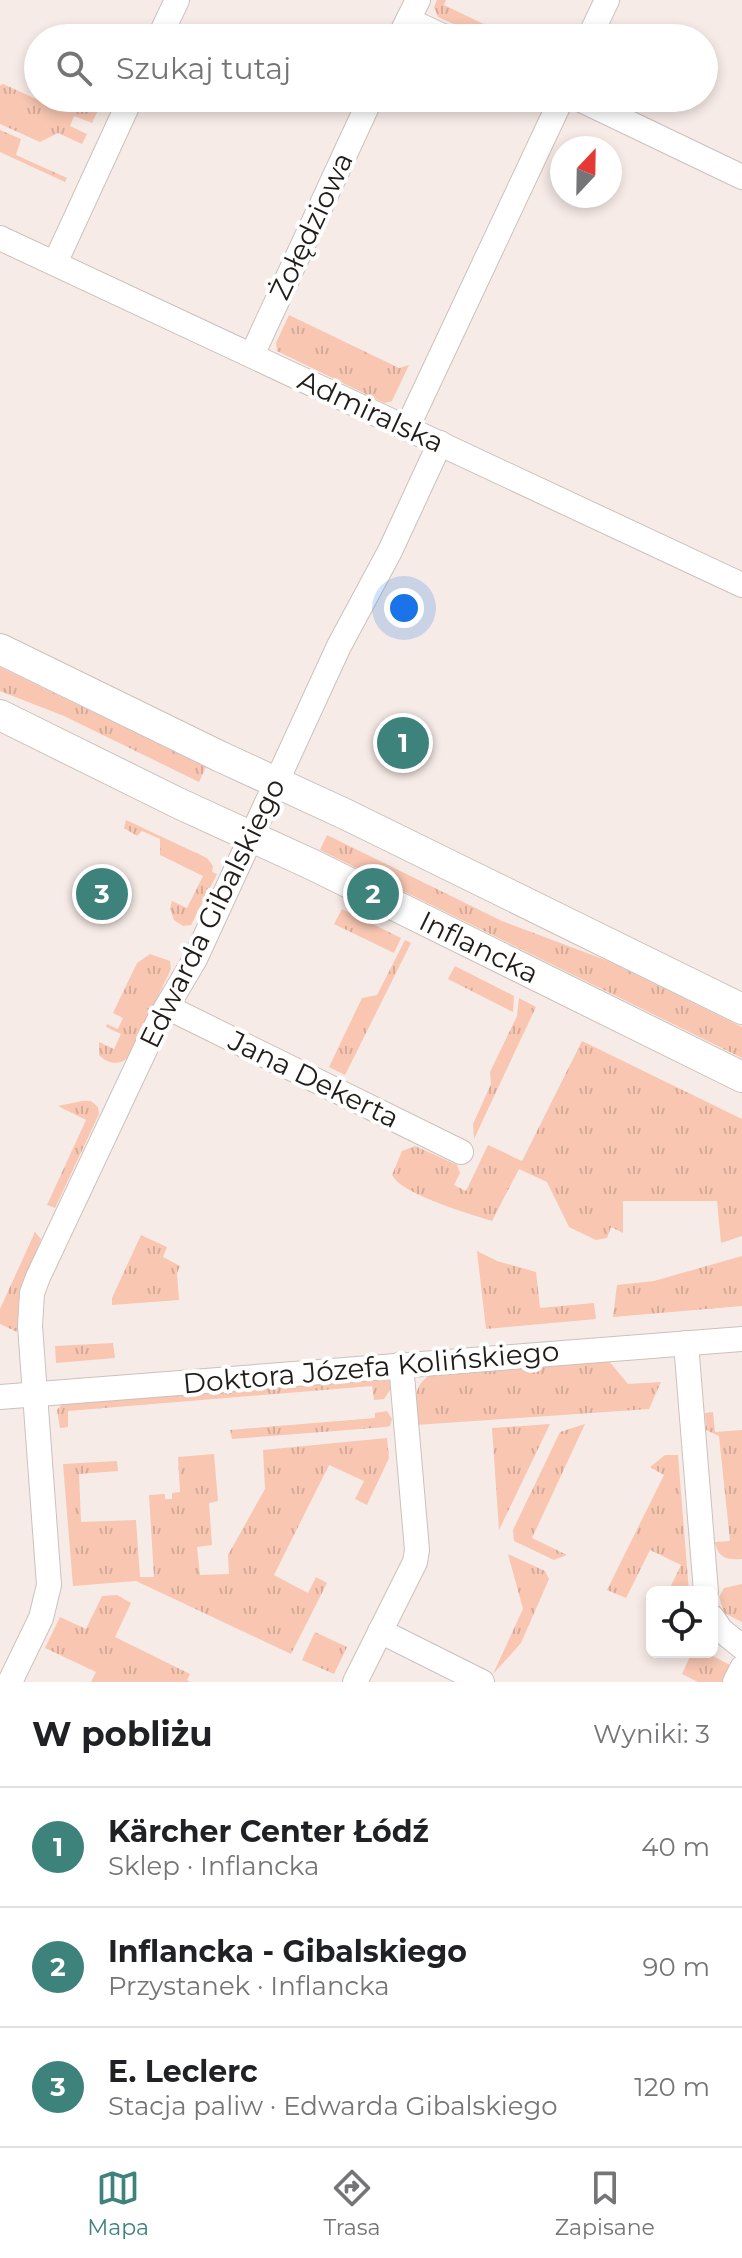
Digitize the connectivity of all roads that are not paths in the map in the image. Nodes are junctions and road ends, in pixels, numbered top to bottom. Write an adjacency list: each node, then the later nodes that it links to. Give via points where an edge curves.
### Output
1 (177, 0): 3 (street)
2 (607, 0): 4 (street)
3 (166, 24)
4 (596, 24)
5 (125, 112): 11 (street)
6 (365, 112): 12 (street, Żołędziowa)
7 (555, 112): 13 (street)
8 (606, 112): 9 (street)
9 (742, 177)
10 (0, 238): 11 (street, Admiralska)
11 (55, 263): 12 (street, Admiralska)
12 (252, 355): 13 (street, Admiralska)
13 (407, 428): 14 (street, Admiralska)
14 (440, 443): 15 (street, Admiralska); 18 (street, Edwarda Gibalskiego)
15 (742, 585)
16 (0, 649): 18 (main road)
17 (0, 715): 19 (main road, Inflancka)
18 (277, 782): 19 (street, Edwarda Gibalskiego); 21 (main road)
19 (252, 837): 20 (street, Edwarda Gibalskiego, via 190,970); 22 (main road, Inflancka)
20 (167, 1007): 23 (street, Jana Dekerta); 27 (street, Edwarda Gibalskiego, via 38,1277 30,1309)
21 (742, 1009)
22 (742, 1077)
23 (461, 1152)
24 (742, 1339): 25 (street, Doktora Józefa Kolińskiego)
25 (686, 1343): 26 (street, Doktora Józefa Kolińskiego); 29 (street)
26 (401, 1364): 27 (street, Doktora Józefa Kolińskiego); 31 (street, via 417,1550)
27 (36, 1395): 28 (street, Doktora Józefa Kolińskiego); 34 (street, Edwarda Gibalskiego, via 49,1585 41,1618)
28 (0, 1397)
29 (706, 1586)
30 (718, 1626): 32 (street)
31 (380, 1631): 35 (street); 36 (street)
32 (742, 1647)
33 (742, 1668): 37 (street)
34 (10, 1682)
35 (355, 1682)
36 (482, 1682)
37 (735, 1682)

